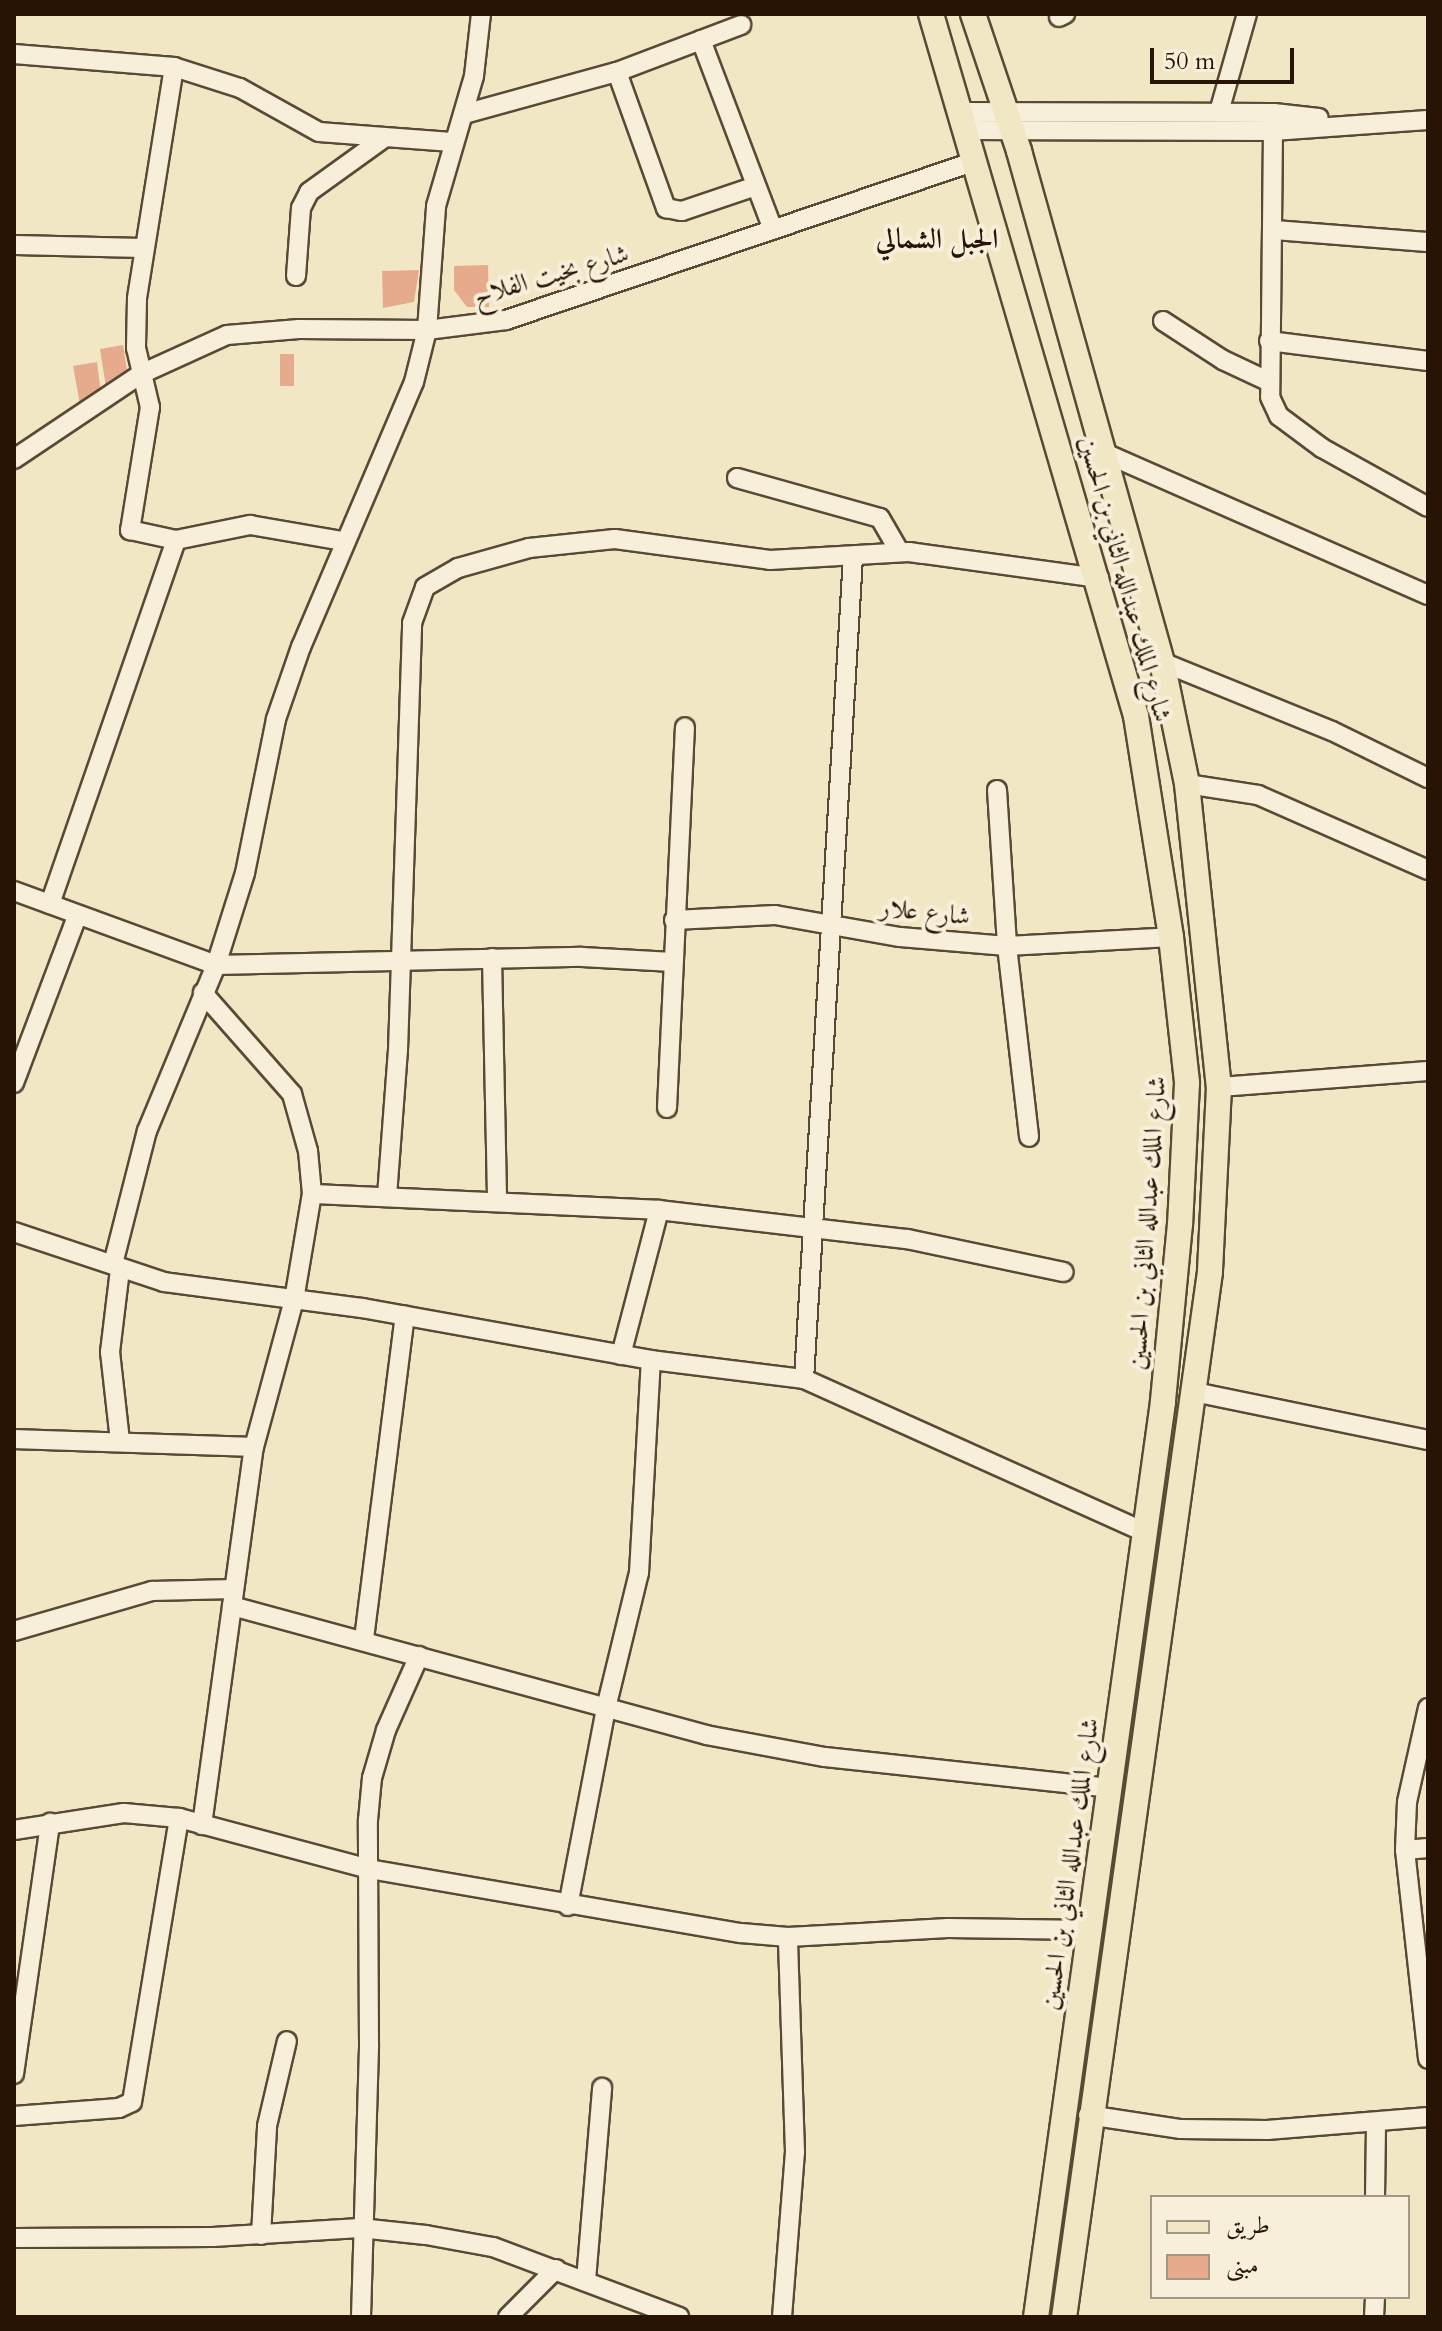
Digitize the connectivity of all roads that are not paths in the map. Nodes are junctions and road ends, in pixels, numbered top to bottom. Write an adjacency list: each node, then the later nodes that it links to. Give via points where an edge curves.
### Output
1 (481, 14): 11 (street)
2 (931, 14): 14 (main road, شارع الملك عبدالله الثاني بن الحسين)
3 (973, 14): 12 (main road, شارع الملك عبدالله الثاني بن الحسين)
4 (1247, 14): 10 (street)
5 (741, 25): 6 (street)
6 (701, 40): 9 (street); 20 (street)
7 (14, 54): 8 (street)
8 (174, 67): 17 (street, via 240,88 319,132); 25 (street)
9 (617, 72): 11 (street); 20 (street, via 666,208 682,211)
10 (1219, 112): 12 (street); 15 (street)
11 (464, 114): 18 (street)
12 (1008, 120): 14 (street); 16 (street); 33 (main road, شارع الملك عبدالله الثاني بن الحسين)
13 (1428, 120): 15 (street)
14 (964, 121): 19 (main road, شارع الملك عبدالله الثاني بن الحسين)
15 (1350, 121): 16 (street)
16 (1273, 131): 22 (street)
17 (384, 138): 18 (street); 26 (street, via 309,192 301,208)
18 (452, 142): 28 (street, via 436,206)
19 (975, 161): 21 (street, شارع بخيت الفلاح); 41 (main road, شارع الملك عبدالله الثاني بن الحسين)
20 (753, 187): 21 (street)
21 (772, 227): 28 (street, شارع بخيت الفلاح, via 573,300 506,320)
22 (1274, 230): 23 (street); 29 (street)
23 (1428, 242)
24 (14, 245): 25 (street)
25 (144, 248): 31 (street, via 135,332)
26 (296, 276)
27 (1163, 321): 32 (street, via 1223,360)
28 (427, 330): 31 (street, شارع بخيت الفلاح, via 256,330 202,344); 38 (street, via 414,382)
29 (1269, 341): 30 (street); 32 (street)
30 (1428, 361)
31 (141, 374): 34 (street, شارع بخيت الفلاح); 37 (street, via 150,407 128,523 134,534)
32 (1270, 382): 36 (street, via 1279,416 1322,448)
33 (1100, 451): 42 (street); 43 (main road, شارع الملك عبدالله الثاني بن الحسين)
34 (14, 459)
35 (737, 478): 39 (street, via 880,518)
36 (1428, 507)
37 (176, 540): 38 (street, via 250,525); 50 (street)
38 (343, 541): 59 (street, via 276,719 245,873)
39 (900, 552): 40 (street); 41 (street)
40 (853, 557): 53 (street); 57 (street, via 770,560 653,540 571,540 458,568 425,587 412,623)
41 (1099, 578): 54 (main road, شارع الملك عبدالله الثاني بن الحسين, via 1136,716)
42 (1428, 595)
43 (1162, 662): 45 (street, via 1332,731); 46 (main road, شارع الملك عبدالله الثاني بن الحسين)
44 (685, 727): 52 (street)
45 (1428, 778)
46 (1187, 784): 48 (street, via 1258,795); 63 (main road, شارع الملك عبدالله الثاني بن الحسين)
47 (997, 790): 55 (street)
48 (1428, 870)
49 (14, 891): 50 (street)
50 (50, 904): 51 (street)
51 (77, 916): 59 (street); 62 (street)
52 (674, 920): 53 (street, شارع علار, via 775,915); 58 (street)
53 (832, 925): 55 (street, شارع علار); 70 (street)
54 (1171, 937): 55 (street, شارع علار); 84 (main road, شارع الملك عبدالله الثاني بن الحسين, via 1187,1108 1174,1290)
55 (1007, 946): 65 (street)
56 (492, 958): 57 (street); 58 (street); 68 (street)
57 (400, 961): 59 (street); 67 (street)
58 (673, 962): 64 (street)
59 (216, 965): 60 (street)
60 (203, 993): 66 (street, via 292,1094 308,1151); 72 (street, via 147,1131)
61 (1428, 1071): 63 (street)
62 (14, 1083)
63 (1219, 1087): 79 (main road, شارع الملك عبدالله الثاني بن الحسين, via 1212,1241)
64 (667, 1108)
65 (1029, 1137)
66 (312, 1194): 67 (street); 74 (street)
67 (387, 1196): 68 (street)
68 (497, 1199): 69 (street)
69 (659, 1210): 70 (street); 76 (street)
70 (814, 1227): 73 (street, via 985,1252); 78 (street)
71 (14, 1232): 72 (street)
72 (116, 1266): 74 (street, via 164,1282); 82 (street, via 110,1352)
73 (1064, 1272)
74 (294, 1300): 75 (street); 83 (street)
75 (405, 1316): 76 (street); 89 (street)
76 (621, 1355): 77 (street)
77 (651, 1360): 78 (street); 93 (street, via 639,1573)
78 (804, 1379): 84 (street)
79 (1194, 1392): 81 (street); 86 (main road, شارع الملك عبدالله الثاني بن الحسين)
80 (14, 1439): 82 (street)
81 (1428, 1440)
82 (120, 1441): 83 (street)
83 (254, 1447): 87 (street)
84 (1145, 1532): 85 (main road, شارع الملك عبدالله الثاني بن الحسين)
85 (1137, 1587): 86 (main road); 91 (main road, شارع الملك عبدالله الثاني بن الحسين)
86 (1162, 1592): 92 (main road, شارع الملك عبدالله الثاني بن الحسين)
87 (233, 1597): 88 (street, via 152,1591); 89 (street); 98 (street)
88 (14, 1631)
89 (364, 1639): 90 (street)
90 (419, 1656): 93 (street); 102 (street, via 386,1730 372,1778)
91 (1126, 1663): 92 (main road); 95 (main road, شارع الملك عبدالله الثاني بن الحسين)
92 (1151, 1666): 110 (main road, شارع الملك عبدالله الثاني بن الحسين)
93 (606, 1708): 95 (street, via 795,1752); 103 (street)
94 (1428, 1708): 101 (street, via 1407,1802)
95 (1109, 1788): 104 (main road, شارع الملك عبدالله الثاني بن الحسين)
96 (179, 1818): 97 (street, via 124,1813); 98 (street); 111 (street, via 132,2102 119,2108)
97 (50, 1823): 99 (street); 108 (street)
98 (202, 1825): 102 (street)
99 (14, 1830)
100 (1428, 1848): 101 (street)
101 (1405, 1850): 107 (street)
102 (369, 1869): 103 (street); 115 (street, via 369,2044)
103 (568, 1906): 105 (street, via 690,1928)
104 (1090, 1930): 105 (street, via 948,1928); 124 (main road, شارع الملك عبدالله الثاني بن الحسين)
105 (788, 1937): 123 (street, via 795,2152)
106 (287, 2041): 116 (street, via 267,2126)
107 (1428, 2059)
108 (14, 2074)
109 (602, 2088): 119 (street)
110 (1088, 2115): 113 (street, via 1181,2129 1267,2130); 125 (main road, شارع الملك عبدالله الثاني بن الحسين)
111 (14, 2116)
112 (1428, 2117): 113 (street)
113 (1376, 2122): 114 (street)
114 (1375, 2195)
115 (360, 2228): 116 (street); 118 (street, via 464,2240); 120 (street)
116 (261, 2235): 117 (street)
117 (14, 2238)
118 (556, 2269): 119 (street); 121 (street)
119 (586, 2280): 122 (street)
120 (361, 2317)
121 (508, 2317)
122 (679, 2317)
123 (782, 2317)
124 (1036, 2317)
125 (1064, 2317)

